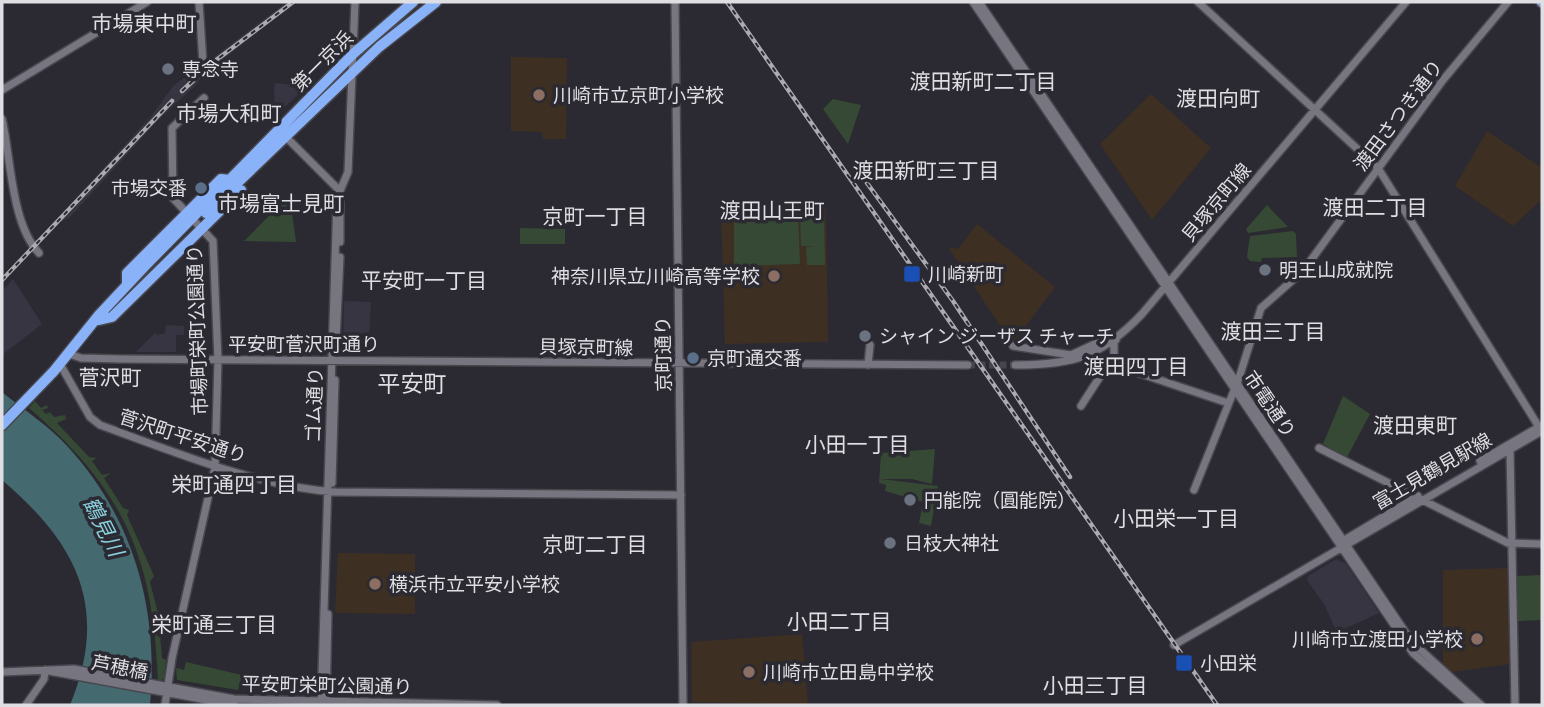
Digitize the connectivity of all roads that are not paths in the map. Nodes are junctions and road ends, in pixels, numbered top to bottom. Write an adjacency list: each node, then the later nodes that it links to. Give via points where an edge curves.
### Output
1 (147, 2): 15 (street)
2 (200, 2): 13 (street)
3 (355, 2): 12 (street, ゴム通り)
4 (413, 2): 12 (highway, 第一京浜)
5 (436, 2): 14 (highway, 第一京浜)
6 (674, 2): 38 (street, 京町通り)
7 (972, 2): 23 (street, 市電通り)
8 (979, 2): 23 (street, 市電通り)
9 (1198, 2): 17 (street)
10 (1406, 2): 17 (street, 貝塚京町線)
11 (1508, 2): 21 (street, 渡田さつき通り)
12 (353, 54): 14 (street, ゴム通り); 19 (highway, 第一京浜)
13 (203, 63)
14 (352, 73): 20 (highway, 第一京浜); 22 (street, ゴム通り, via 348,172)
15 (2, 90)
16 (204, 98): 24 (street, 市場町栄町公園通り, via 172,128 173,198)
17 (1315, 109): 21 (street); 26 (street, 貝塚京町線)
18 (2, 119): 25 (street, via 13,191)
19 (277, 131): 20 (street); 24 (highway, 第一京浜, via 230,180 221,179)
20 (288, 137): 22 (street); 24 (highway, 第一京浜)
21 (1378, 168): 43 (street, 渡田さつき通り, via 1303,271 1261,308); 47 (street)
22 (340, 191): 34 (street, ゴム通り)
23 (1119, 213): 26 (street, 市電通り)
24 (195, 220): 27 (highway, 第一京浜); 27 (highway, 第一京浜, via 127,273 127,285); 32 (street, 市場町栄町公園通り, via 213,245)
25 (39, 253)
26 (1167, 283): 28 (street, 貝塚京町線); 43 (street, 市電通り); 43 (street, 市電通り)
27 (87, 332): 31 (highway, 第一京浜)
28 (1115, 341): 30 (street, via 1110,337 1067,355); 33 (street, 貝塚京町線); 36 (street)
29 (870, 345): 39 (street)
30 (1013, 346)
31 (69, 354): 32 (street, 平安町菅沢町通り, via 81,358); 37 (highway, 第一京浜)
32 (218, 359): 34 (street, 平安町菅沢町通り); 50 (street, 市場町栄町公園通り)
33 (1081, 359): 41 (street, 貝塚京町線); 42 (street)
34 (333, 360): 35 (street, 平安町菅沢町通り); 52 (street, ゴム通り)
35 (498, 361): 38 (street, 貝塚京町線)
36 (1109, 363): 44 (street); 45 (street)
37 (60, 364): 46 (highway, 第一京浜); 50 (street, 菅沢町平安通り, via 95,422)
38 (679, 365): 39 (street, 貝塚京町線); 53 (street, 京町通り)
39 (868, 365): 40 (street, 貝塚京町線)
40 (968, 365)
41 (1015, 365)
42 (1055, 370)
43 (1236, 386): 44 (street, 渡田さつき通り); 57 (street, 市電通り); 57 (street, 市電通り)
44 (1228, 403): 51 (street, 渡田さつき通り)
45 (1081, 406)
46 (2, 425)
47 (1541, 428): 49 (street, 富士見鶴見駅線); 54 (street, 富士見鶴見駅線)
48 (1320, 448): 54 (street)
49 (1510, 449): 54 (street, 富士見鶴見駅線); 55 (street)
50 (215, 467): 52 (street, 菅沢町平安通り); 62 (street, 市場町栄町公園通り)
51 (1194, 490)
52 (329, 491): 53 (street, 菅沢町平安通り); 63 (street, ゴム通り)
53 (681, 495): 68 (street, 京町通り)
54 (1420, 498): 55 (street); 57 (street, 富士見鶴見駅線)
55 (1513, 544): 56 (street); 71 (street)
56 (1542, 544)
57 (1342, 545): 58 (street, 富士見鶴見駅線); 69 (street, 市電通り, via 1413,653); 70 (street, 市電通り, via 1420,653)
58 (1174, 645)
59 (45, 670): 60 (street, 芦穂橋); 61 (street, 芦穂橋); 64 (street)
60 (2, 672)
61 (157, 688): 62 (street, 平安町栄町公園通り)
62 (167, 690): 63 (street, 平安町栄町公園通り); 65 (street, 市場町栄町公園通り); 66 (street, 平安町栄町公園通り)
63 (323, 703): 67 (street, 平安町栄町公園通り)
64 (26, 705)
65 (165, 705)
66 (234, 705)
67 (497, 705)
68 (684, 705)
69 (1472, 705)
70 (1481, 705)
71 (1515, 705)

